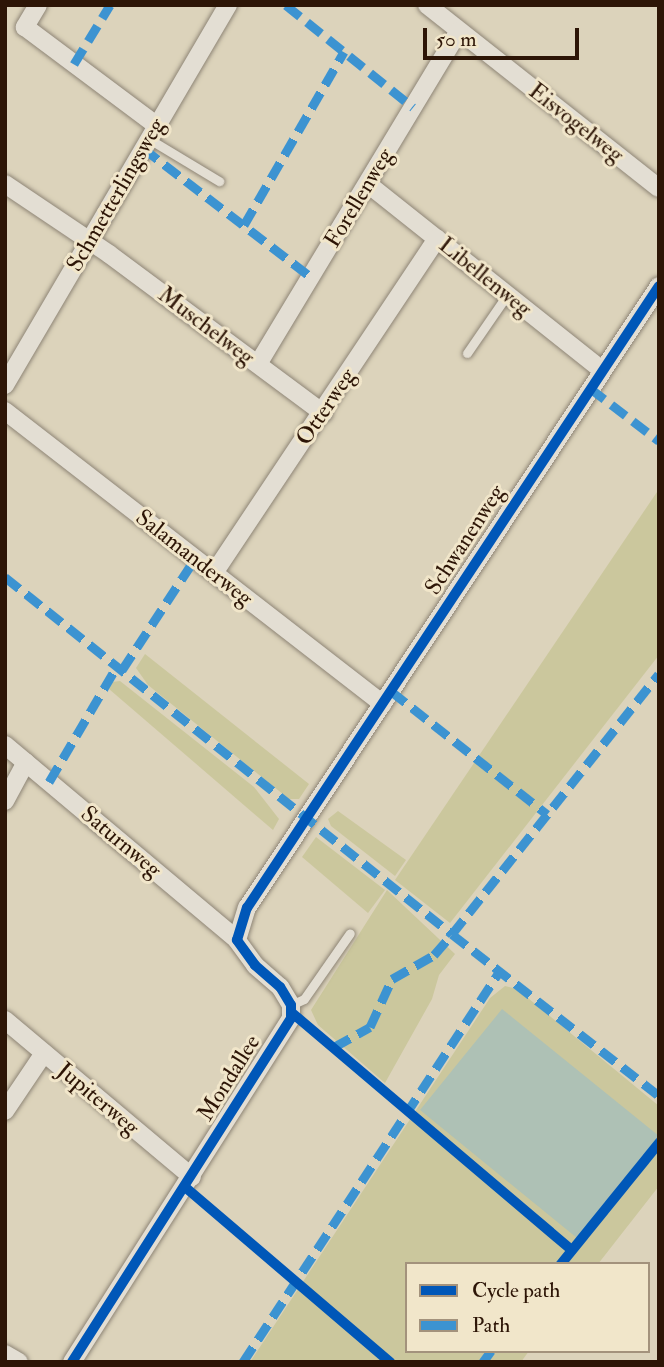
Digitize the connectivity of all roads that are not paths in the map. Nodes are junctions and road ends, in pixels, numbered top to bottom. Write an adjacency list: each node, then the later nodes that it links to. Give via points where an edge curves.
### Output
1 (38, 5): 5 (street, via 25,27)
2 (228, 5): 5 (street, Schmetterlingsweg)
3 (427, 5): 4 (street, Eisvogelweg)
4 (459, 31): 8 (street, Forellenweg); 9 (street, Eisvogelweg)
5 (152, 132): 6 (lane); 11 (street, Schmetterlingsweg)
6 (219, 181)
7 (5, 184): 11 (street, Muschelweg)
8 (368, 184): 10 (street, Libellenweg); 15 (street, Forellenweg)
9 (659, 188)
10 (437, 239): 13 (street, Libellenweg); 19 (street, Otterweg)
11 (89, 241): 15 (street, Muschelweg); 17 (street, Schmetterlingsweg)
12 (659, 286): 16 (street, Schwanenweg)
13 (507, 295): 14 (lane); 16 (street, Libellenweg)
14 (467, 353)
15 (258, 364): 19 (street, Muschelweg)
16 (602, 370): 21 (street, Schwanenweg)
17 (5, 386)
18 (5, 411): 20 (street, Salamanderweg)
19 (323, 413): 20 (street, Otterweg)
20 (214, 573): 21 (street, Salamanderweg)
21 (383, 704): 26 (street, Schwanenweg, via 247,908)
22 (5, 745): 23 (street, Saturnweg)
23 (26, 762): 24 (street); 26 (street, Saturnweg)
24 (5, 801)
25 (350, 933): 27 (lane, via 304,999)
26 (237, 940): 27 (street)
27 (291, 1005): 31 (street, Mondallee, via 291,1018)
28 (5, 1020): 29 (street, Jupiterweg)
29 (44, 1053): 30 (street); 31 (street, Jupiterweg)
30 (5, 1111)
31 (192, 1177): 34 (street, Mondallee)
32 (5, 1354): 33 (street)
33 (19, 1362)
34 (72, 1362)

